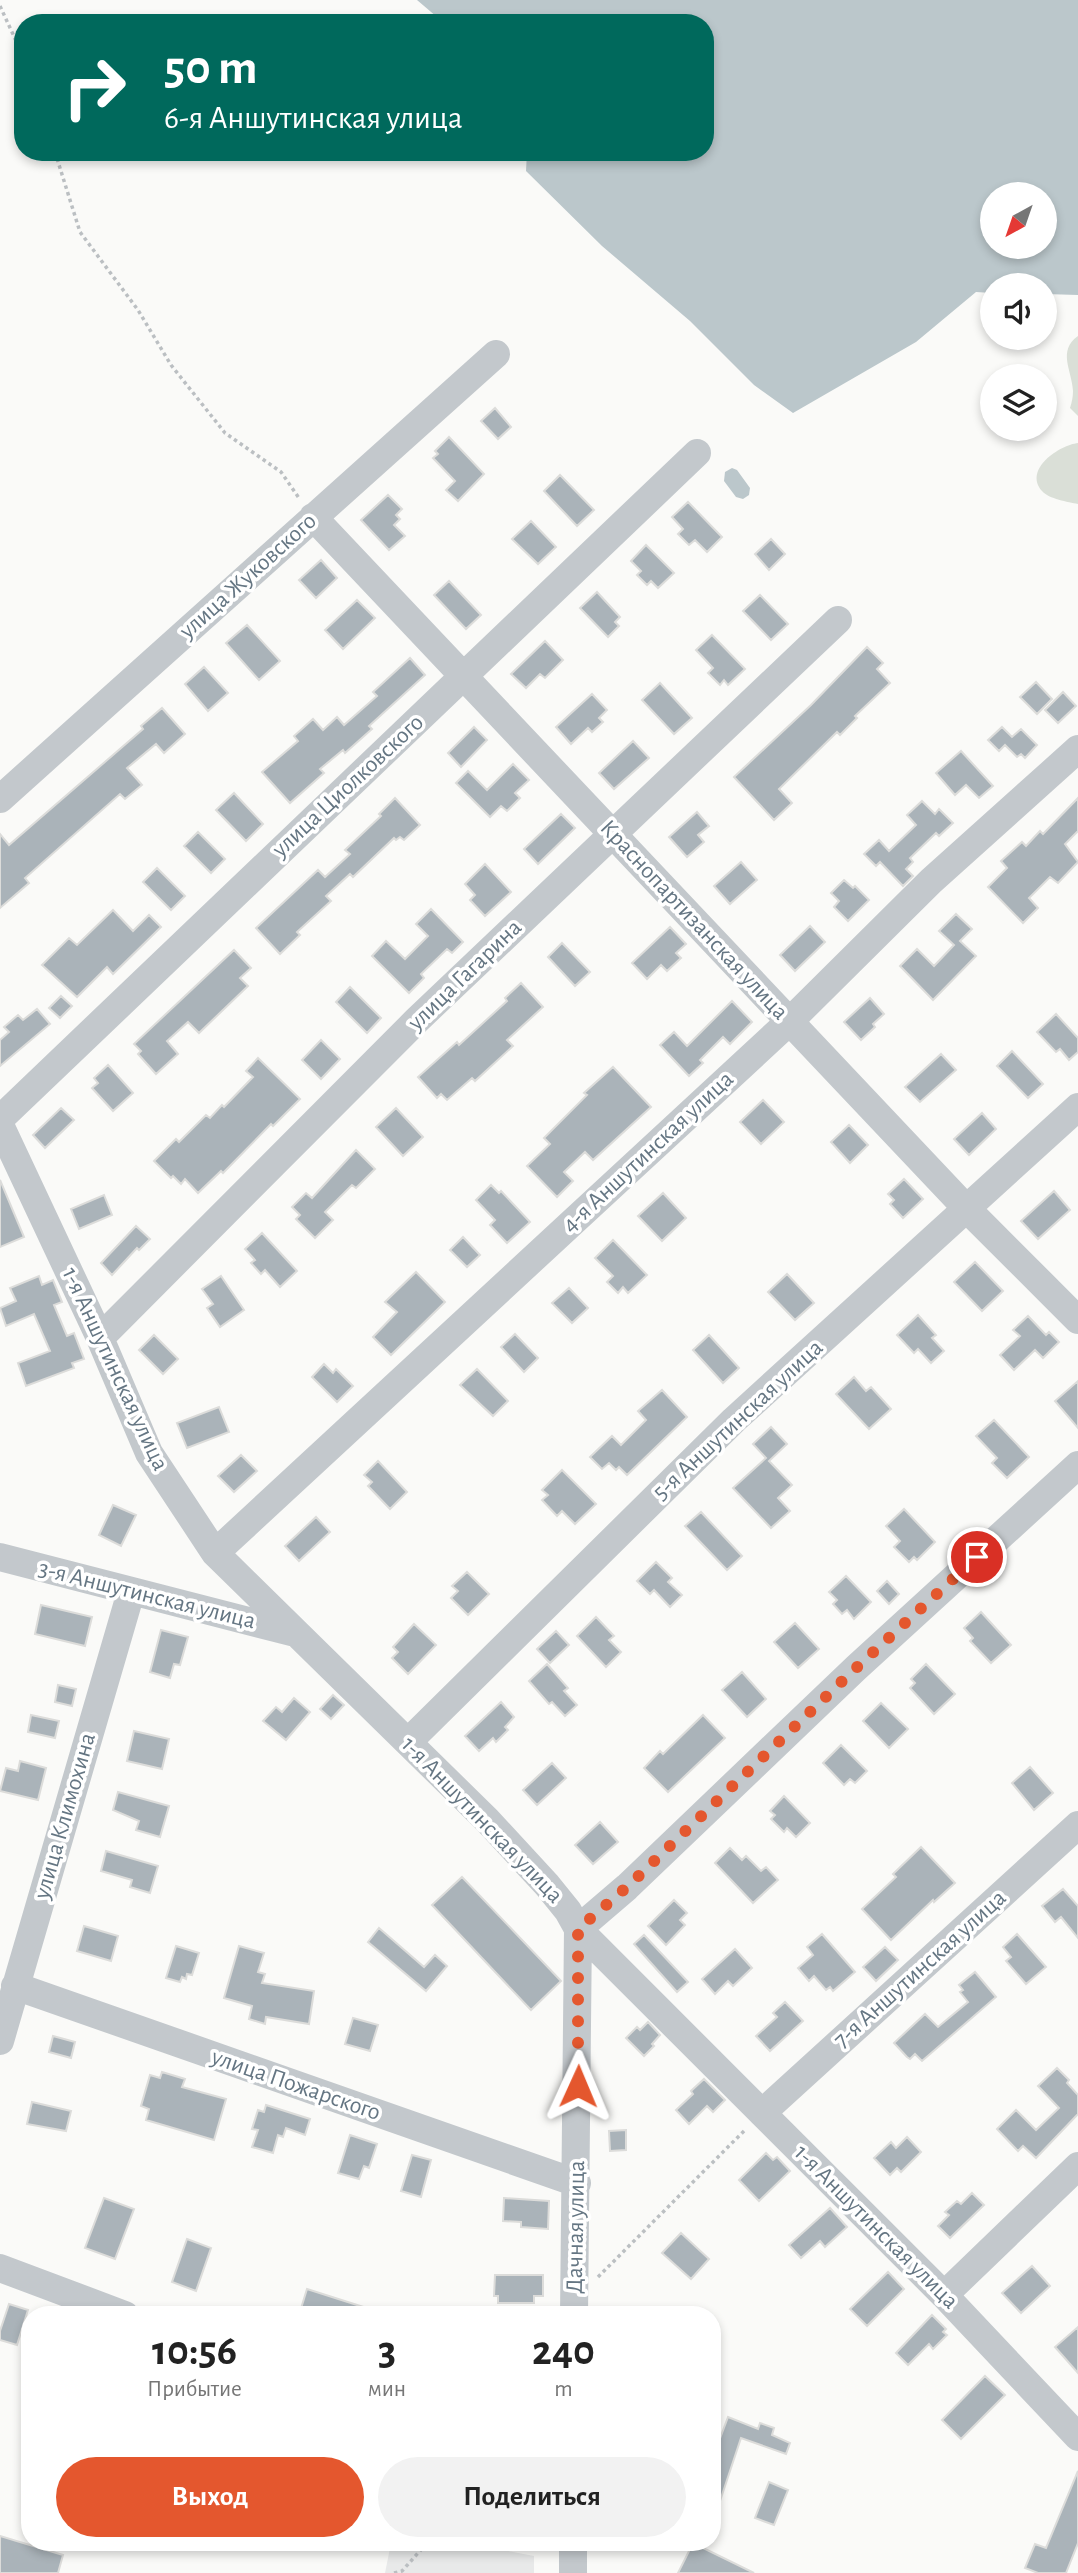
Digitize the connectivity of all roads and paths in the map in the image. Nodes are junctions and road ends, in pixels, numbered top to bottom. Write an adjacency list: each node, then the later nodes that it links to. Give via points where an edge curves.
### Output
1 (0, 6): 2 (path)
2 (14, 36)
3 (58, 161): 6 (path, via 80,232 138,310 171,365 225,433 281,472)
4 (496, 354): 6 (street, улица Жуковского)
5 (697, 453): 8 (street, улица Циолковского)
6 (313, 517): 8 (street, Краснопартизанская улица); 10 (street, улица Жуковского)
7 (838, 620): 11 (street, улица Гагарина)
8 (464, 676): 11 (street, Краснопартизанская улица); 14 (street, улица Циолковского)
9 (1078, 749): 12 (street, 4-я Аншутинская улица, via 931,881)
10 (0, 799)
11 (612, 834): 12 (street, Краснопартизанская улица); 18 (street, улица Гагарина, via 416,1021)
12 (790, 1021): 16 (street, Краснопартизанская улица); 20 (street, 4-я Аншутинская улица)
13 (1078, 1107): 16 (street, 5-я Аншутинская улица)
14 (0, 1119)
15 (0, 1125): 18 (street, 1-я Аншутинская улица)
16 (966, 1208): 17 (street, Краснопартизанская улица); 24 (street, 5-я Аншутинская улица, via 734,1420)
17 (1078, 1321)
18 (100, 1338): 20 (street, 1-я Аншутинская улица, via 149,1453)
19 (1078, 1465): 26 (street)
20 (215, 1553): 23 (street, 1-я Аншутинская улица)
21 (0, 1557): 22 (street, 3-я Аншутинская улица)
22 (131, 1592): 23 (street, 3-я Аншутинская улица); 27 (street, улица Климохина)
23 (295, 1633): 24 (street, 1-я Аншутинская улица)
24 (408, 1742): 26 (street, 1-я Аншутинская улица, via 547,1885)
25 (1078, 1825): 29 (street, 7-я Аншутинская улица)
26 (578, 1929): 29 (street, 1-я Аншутинская улица); 31 (street, Дачная улица)
27 (15, 1986): 28 (street, улица Климохина); 31 (street, улица Пожарского)
28 (0, 2040)
29 (762, 2113): 33 (path, via 598,2278); 34 (street, 1-я Аншутинская улица)
30 (1078, 2166): 34 (street)
31 (576, 2183): 33 (street, Дачная улица)
32 (0, 2268): 35 (street)
33 (574, 2279): 36 (street, Дачная улица)
34 (944, 2295): 37 (street, 1-я Аншутинская улица)
35 (101, 2306)
36 (574, 2306)
37 (1078, 2437)
38 (421, 2551): 40 (path, via 402,2571)
39 (573, 2551): 41 (street)
40 (394, 2573)
41 (573, 2573)

